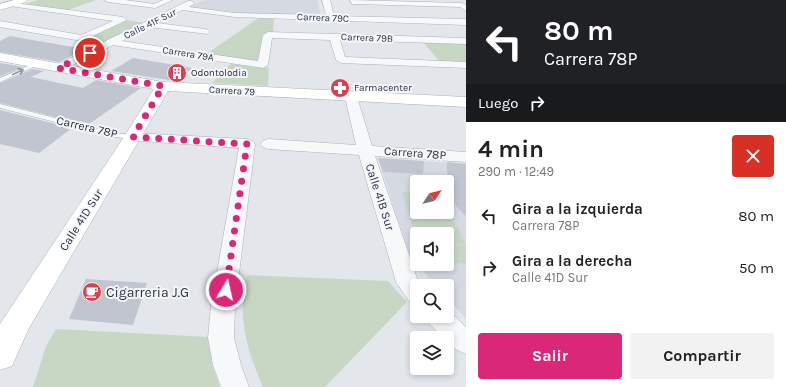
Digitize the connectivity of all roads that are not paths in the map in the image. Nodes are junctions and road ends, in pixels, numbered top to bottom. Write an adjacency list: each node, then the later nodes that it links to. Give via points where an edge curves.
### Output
1 (23, 0): 7 (street)
2 (108, 0): 3 (street, via 156,6)
3 (169, 0)
4 (198, 0): 10 (street, Calle 41F Sur)
5 (326, 0): 11 (street)
6 (355, 1): 9 (street)
7 (10, 4): 8 (street); 13 (street, via 123,20 82,38)
8 (0, 7)
9 (464, 7)
10 (181, 8): 11 (street, Carrera 79C, via 235,15); 14 (street, Calle 41F Sur)
11 (331, 18): 12 (street, Carrera 79C)
12 (466, 22)
13 (0, 24)
14 (149, 24): 15 (street); 18 (street, Calle 41F Sur)
15 (205, 32)
16 (334, 37): 17 (street, Carrera 79B); 21 (street, Carrera 79B, via 268,35); 22 (street, via 341,60)
17 (466, 41)
18 (112, 42): 21 (street, Carrera 79A); 23 (street, Calle 41F Sur)
19 (2, 59): 20 (street, Carrera 79)
20 (37, 64): 23 (street, Carrera 79); 24 (lane, one-way to 20)
21 (264, 65)
22 (466, 65)
23 (58, 68): 25 (street, Carrera 79)
24 (0, 80)
25 (163, 86): 26 (street, Carrera 79); 29 (street, Calle 41D Sur)
26 (351, 97): 27 (street, Carrera 79); 31 (street, Calle 41B Sur)
27 (466, 102)
28 (0, 106): 29 (lane, Carrera 78P, via 114,135)
29 (133, 137): 36 (street, Calle 41D Sur, via 18,320); 37 (street, Carrera 78P, via 247,144 223,306 221,338 226,365)
30 (268, 144): 31 (street, Carrera 78P)
31 (365, 150): 32 (street, Carrera 78P); 33 (street, Calle 41B Sur)
32 (466, 157)
33 (410, 285)
34 (445, 323): 35 (street)
35 (466, 342)
36 (0, 355)
37 (235, 387)

